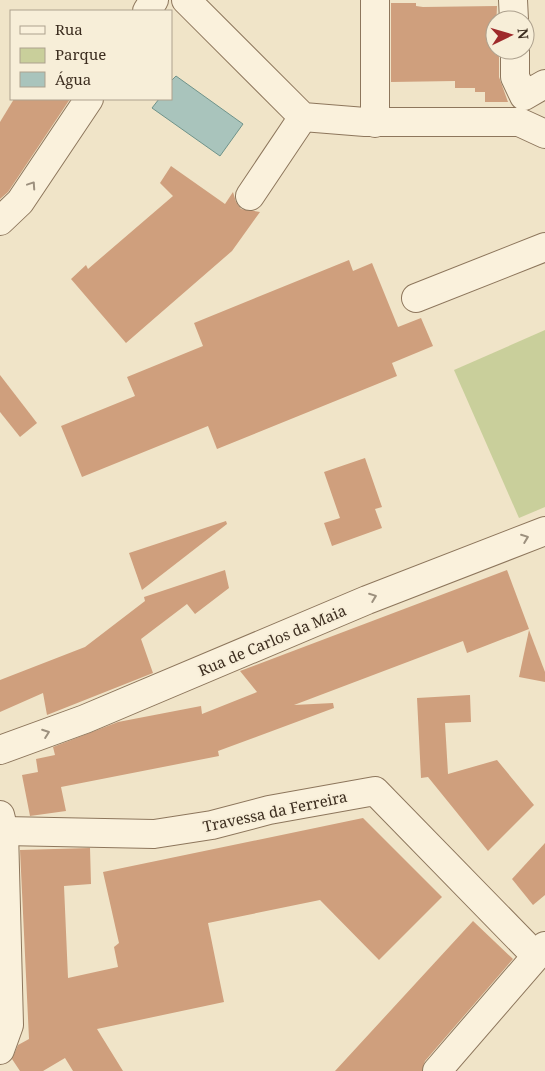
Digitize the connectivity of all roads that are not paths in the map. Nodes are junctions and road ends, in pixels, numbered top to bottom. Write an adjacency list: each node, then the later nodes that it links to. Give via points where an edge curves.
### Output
1 (186, 0): 6 (street)
2 (375, 0): 8 (street)
3 (515, 60): 4 (street, via 515,77)
4 (534, 90): 7 (street); 9 (street)
5 (88, 100): 11 (street, one-way to 5, via 20,202)
6 (303, 118): 8 (street); 10 (street)
7 (504, 122): 8 (street); 9 (street, via 519,122)
8 (375, 123)
9 (538, 131)
10 (250, 196)
11 (0, 221)
12 (545, 247): 13 (street)
13 (416, 298)
14 (545, 531): 15 (street, Rua de Carlos da Maia, one-way to 14, via 85,719 366,600)
15 (0, 750)
16 (2, 822): 17 (street, Travessa da Ferreira, via 154,834 375,791); 18 (street, via 9,1025)
17 (540, 951): 20 (street)
18 (0, 1051): 19 (street)
19 (2, 1071)
20 (437, 1071)

